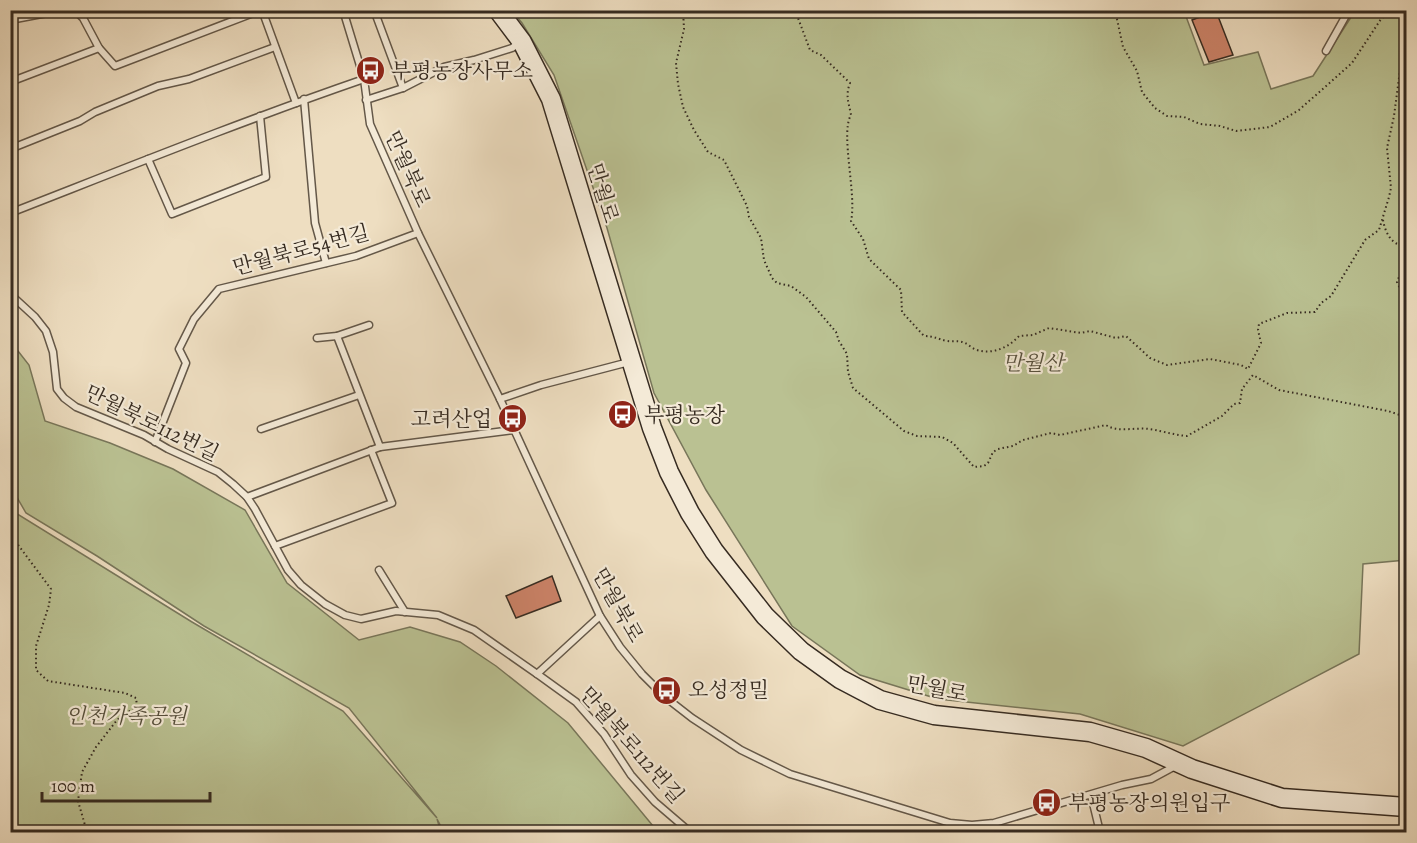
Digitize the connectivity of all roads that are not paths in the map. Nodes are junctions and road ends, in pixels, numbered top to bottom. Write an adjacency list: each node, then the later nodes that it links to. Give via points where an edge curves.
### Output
1 (63, 10): 8 (lane)
2 (75, 10): 11 (lane)
3 (261, 10): 10 (lane); 11 (lane, via 115,66)
4 (343, 10): 13 (lane, 만월북로)
5 (374, 10): 15 (lane)
6 (498, 10): 9 (street, 만월로)
7 (1349, 10): 12 (lane)
8 (10, 20)
9 (522, 42): 15 (lane, via 444,67); 29 (street, 만월로, via 551,99)
10 (275, 47): 18 (lane); 20 (lane, via 189,79 158,86)
11 (99, 48): 14 (lane)
12 (1326, 51)
13 (364, 79): 16 (lane); 17 (lane, 만월북로)
14 (10, 82)
15 (403, 88): 17 (lane)
16 (304, 99): 18 (lane); 24 (lane, via 315,223)
17 (366, 100): 23 (lane, 만월북로, via 370,124)
18 (296, 103): 19 (lane)
19 (261, 116): 21 (lane); 21 (lane, via 266,177 172,214)
20 (10, 149)
21 (147, 159): 22 (lane)
22 (10, 213)
23 (418, 233): 24 (lane, 만월북로54번길); 31 (lane, 만월북로)
24 (326, 263): 34 (lane, 만월북로54번길, via 219,289 194,319 179,349 186,363)
25 (10, 294): 34 (lane, 만월북로112번길, via 46,331 57,389 63,398)
26 (369, 326): 27 (lane)
27 (337, 336): 28 (lane); 30 (lane)
28 (316, 338)
29 (632, 362): 31 (lane); 43 (street, 만월로, via 652,428 690,513 765,616 801,651 840,679 880,700 934,715 1090,732 1146,748)
30 (359, 394): 32 (lane); 35 (lane)
31 (500, 399): 33 (lane, 만월북로)
32 (261, 429)
33 (513, 430): 35 (lane); 41 (lane, 만월북로)
34 (155, 442): 37 (lane, 만월북로112번길, via 218,472)
35 (380, 447): 36 (lane)
36 (371, 450): 37 (lane); 38 (lane, via 392,503)
37 (247, 497): 38 (lane, 만월북로112번길)
38 (275, 546): 40 (lane, 만월북로112번길, via 301,585 345,615 361,618)
39 (379, 570): 40 (lane)
40 (405, 612): 42 (lane, 만월북로112번길, via 438,615 474,630)
41 (600, 616): 42 (lane); 44 (lane, 만월북로, via 620,647 665,697 741,750 790,774 950,823 972,825 994,823)
42 (537, 674): 46 (lane, 만월북로112번길, via 576,702 604,734 631,775)
43 (1180, 764): 44 (lane, 만월북로, via 1151,779); 45 (street, 만월로, via 1282,798)
44 (1091, 795): 47 (lane)
45 (1407, 807)
46 (690, 832)
47 (1100, 832)

